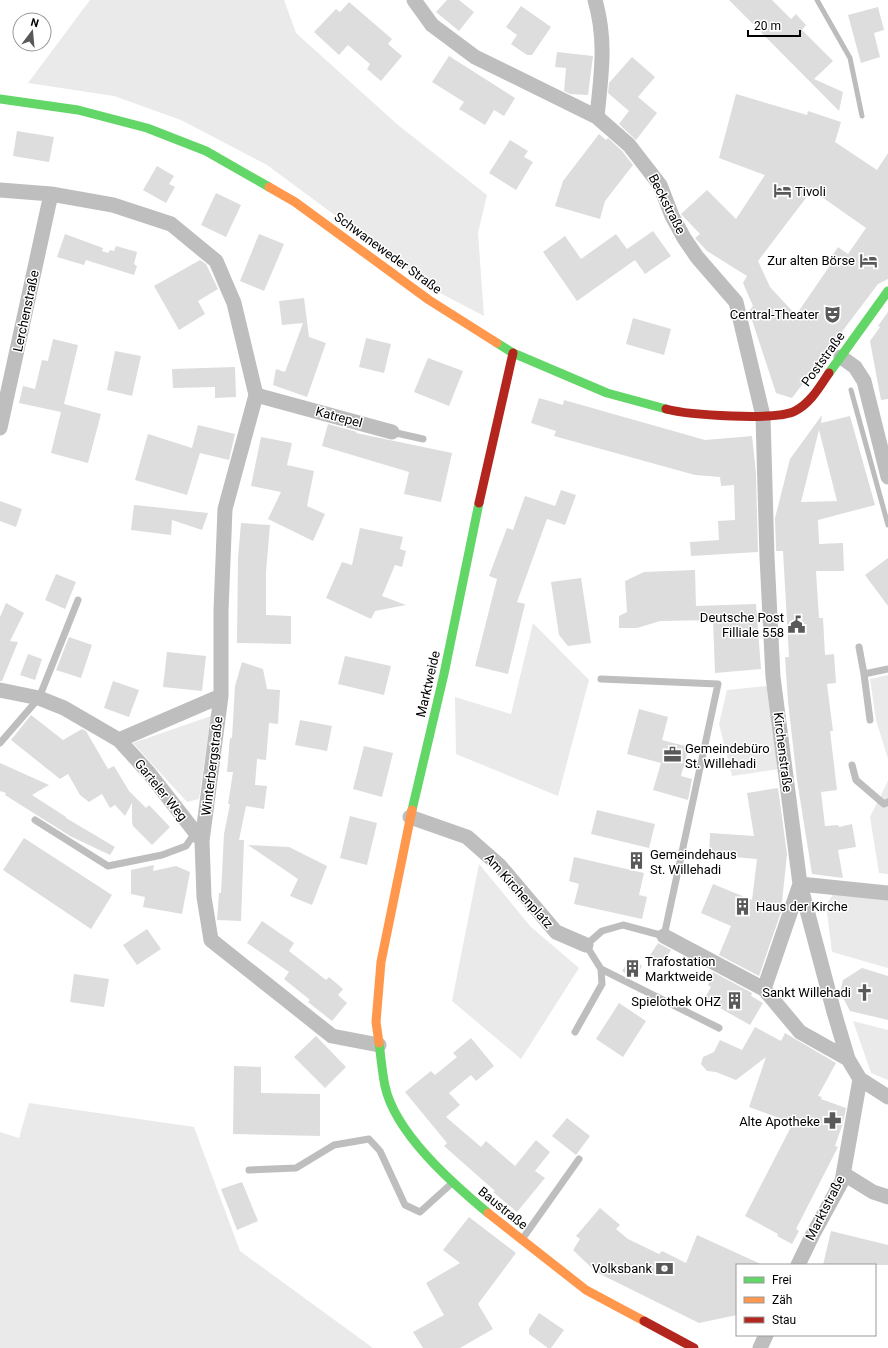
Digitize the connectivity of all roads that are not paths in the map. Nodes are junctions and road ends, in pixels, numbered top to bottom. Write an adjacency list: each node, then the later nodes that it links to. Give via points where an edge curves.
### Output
1 (414, 0): 4 (street, Beckstraße, via 432,25 475,57)
2 (595, 0): 4 (street, via 602,23 603,62)
3 (2, 97): 8 (street, Schwaneweder Straße, via 78,110 147,128 206,151 295,202 429,300)
4 (597, 117): 11 (street, Beckstraße, via 629,145 647,166 660,185 684,238 736,302)
5 (0, 190): 6 (street)
6 (51, 194): 10 (street, via 113,204 171,224 216,261 234,303); 12 (street, Lerchenstraße)
7 (888, 292): 9 (street, Poststraße)
8 (513, 353): 11 (street, Schwaneweder Straße, via 607,393 672,411 724,416); 29 (street, Marktweide, via 489,453 444,674)
9 (841, 357): 11 (street, Poststraße, via 809,401 794,412); 15 (street, via 855,367 864,381)
10 (256, 395): 13 (street, Katrepel); 22 (street, Winterbergstraße, via 225,509 220,626)
11 (763, 416): 32 (street, Kirchenstraße, via 773,678)
12 (0, 428)
13 (392, 432): 14 (lane, Katrepel)
14 (423, 439)
15 (888, 477)
16 (78, 600): 23 (lane)
17 (859, 647): 19 (lane)
18 (888, 669): 19 (lane)
19 (864, 674): 24 (lane)
20 (601, 679): 34 (lane, via 718,684)
21 (0, 690): 23 (street, Garteler Weg)
22 (221, 696): 25 (street); 31 (street, Winterbergstraße)
23 (38, 698): 25 (street, Garteler Weg, via 64,708); 26 (lane)
24 (870, 720)
25 (119, 740): 31 (street, Garteler Weg, via 149,773)
26 (0, 743)
27 (852, 765): 28 (lane, via 856,780 884,804)
28 (888, 802)
29 (410, 817): 35 (street, Am Kirchenplatz, via 467,836 500,866 556,932); 38 (street, Marktweide, via 381,962)
30 (35, 820): 31 (lane, via 108,866 162,855 186,846)
31 (199, 837): 41 (street, Winterbergstraße, via 211,940 332,1036)
32 (800, 884): 33 (street); 37 (street); 42 (street, Kirchenstraße)
33 (888, 893)
34 (664, 936): 35 (lane, via 623,925 602,931); 37 (street)
35 (586, 945): 36 (lane)
36 (601, 969): 39 (lane); 40 (lane, via 602,984)
37 (764, 989): 42 (street, via 800,1032)
38 (376, 1022): 41 (street, Baustraße)
39 (719, 1028)
40 (575, 1032)
41 (378, 1045): 48 (street, Baustraße, via 385,1087 398,1117 422,1150)
42 (848, 1059): 43 (street, Kirchenstraße)
43 (860, 1079): 44 (street); 47 (street, Marktstraße)
44 (888, 1097)
45 (579, 1159): 50 (lane)
46 (249, 1170): 48 (lane, via 296,1168 334,1145 369,1139 380,1151 405,1205 420,1212)
47 (844, 1174): 49 (street, via 874,1192); 51 (street, Marktstraße)
48 (453, 1182): 50 (street, Baustraße)
49 (888, 1197)
50 (521, 1240): 53 (street, Baustraße, via 586,1290)
51 (799, 1262)
52 (766, 1336): 54 (street)
53 (694, 1348)
54 (760, 1348)

